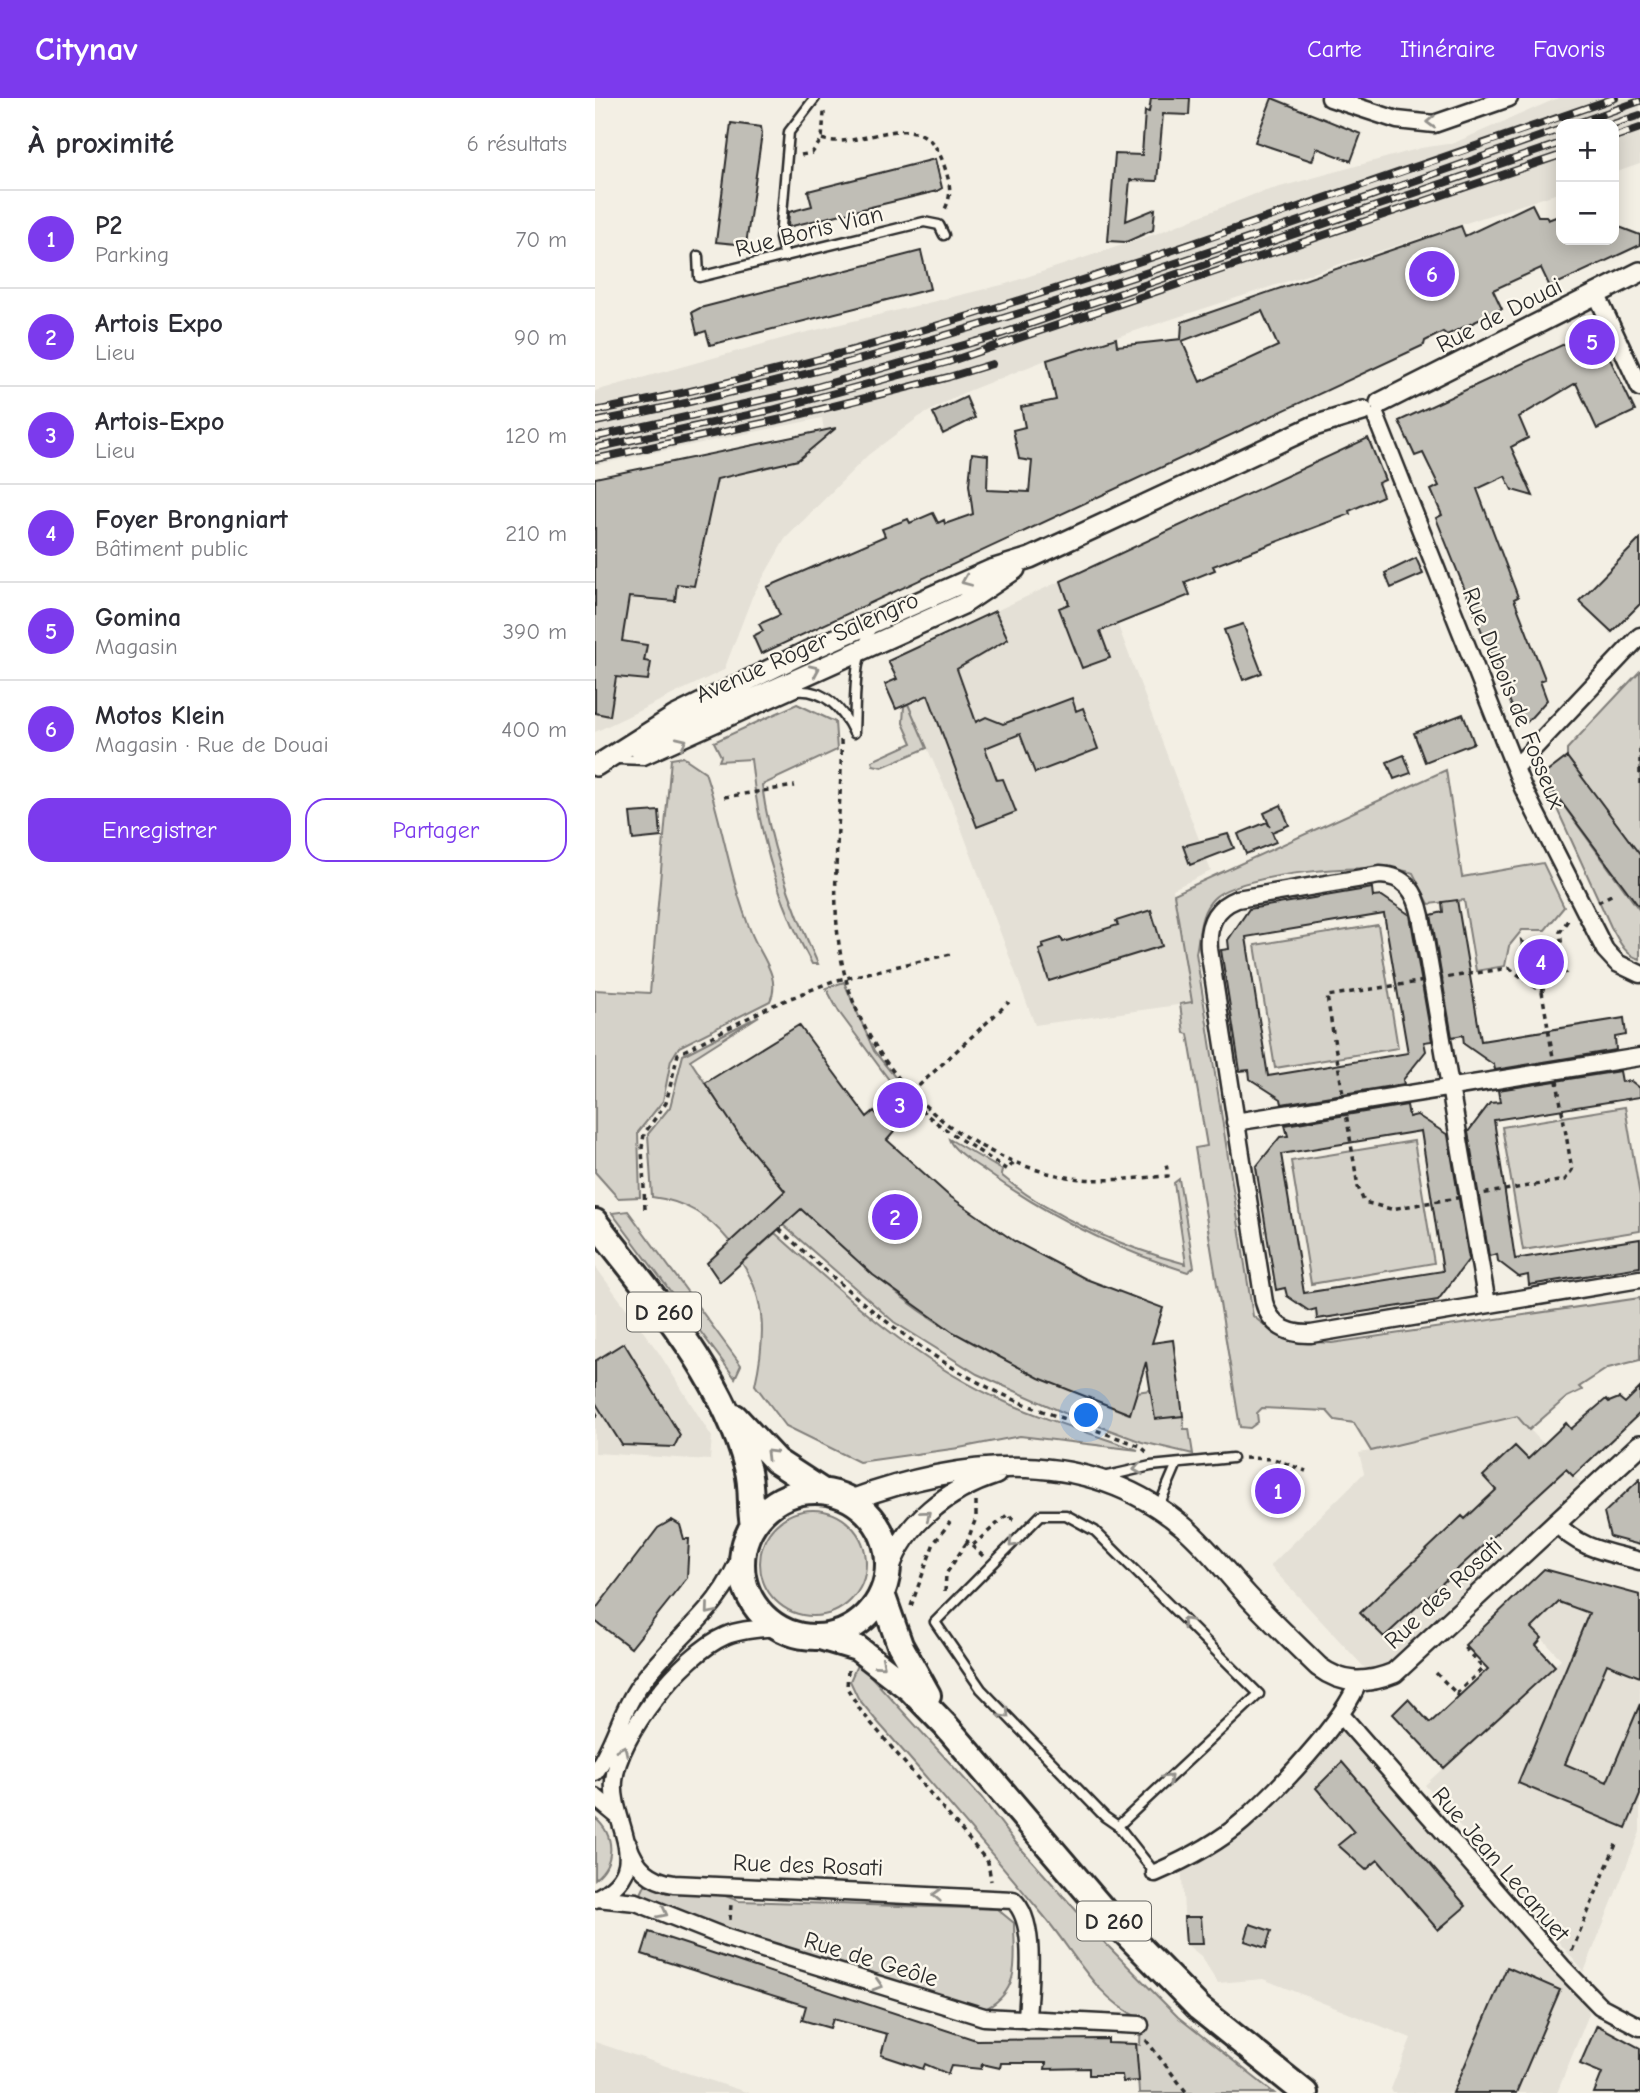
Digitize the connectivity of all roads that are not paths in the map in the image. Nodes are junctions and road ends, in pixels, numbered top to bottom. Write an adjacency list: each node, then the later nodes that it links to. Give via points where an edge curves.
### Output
1 (1330, 98): 2 (street, one-way to 1, via 1434,124 1397,120)
2 (1509, 98)
3 (815, 99): 6 (lane, via 789,132 780,238)
4 (944, 235): 6 (lane, Rue Boris Vian, via 939,225 924,222)
5 (698, 256): 6 (lane, Rue Boris Vian, via 699,277)
6 (785, 257)
7 (1640, 272): 8 (street, Rue de Douai)
8 (1596, 293): 9 (street); 10 (street, Rue de Douai)
9 (1640, 388)
10 (1373, 410): 11 (street, Avenue Roger Salengro, via 1300,432); 17 (street, Rue Dubois de Fosseux)
11 (1030, 558): 12 (street, Avenue Roger Salengro, one-way to 12); 14 (street, Avenue Roger Salengro, via 973,599)
12 (880, 617): 14 (lane); 16 (street, Avenue Roger Salengro, via 675,716)
13 (1640, 636): 17 (street)
14 (861, 650): 15 (street, Avenue Roger Salengro, one-way to 14); 15 (lane, one-way to 14, via 644,760 797,691 815,693 832,703 854,733)
15 (618, 759): 16 (street, Avenue Roger Salengro)
16 (595, 766)
17 (1515, 768): 18 (street, Rue Dubois de Fosseux, via 1611,957)
18 (1640, 974)
19 (1640, 1057): 20 (street)
20 (1450, 1087): 21 (street); 21 (street, via 1415,895 1405,881 1391,875 1354,879 1237,899 1223,906 1212,920 1209,949); 24 (street)
21 (1235, 1122): 24 (street, via 1264,1302 1268,1315 1283,1329 1311,1334)
22 (595, 1222): 25 (main road, D 260, via 682,1338)
23 (1640, 1279): 24 (street)
24 (1486, 1304)
25 (725, 1407): 31 (main road, D 260, one-way to 25, via 776,1461); 35 (main road, D 260, via 748,1467)
26 (1640, 1445): 34 (street, Rue des Rosati)
27 (1232, 1458): 28 (lane)
28 (1176, 1466): 30 (lane, one-way to 30); 33 (lane)
29 (1017, 1468): 30 (street, via 1066,1469); 32 (street, via 961,1472); 38 (street, one-way to 29, via 899,1545 929,1512 974,1483)
30 (1100, 1478): 33 (street)
31 (822, 1491): 32 (main road); 35 (main road, via 779,1499)
32 (851, 1500): 38 (main road, via 882,1532 888,1551)
33 (1158, 1508): 41 (street, via 1187,1530 1319,1667 1331,1676)
34 (1555, 1522): 37 (street, via 1584,1547); 41 (street, Rue des Rosati, via 1394,1673)
35 (753, 1525): 36 (main road)
36 (743, 1550): 39 (main road, via 742,1574 749,1597); 44 (street, one-way to 44, via 716,1602 637,1689)
37 (1640, 1561)
38 (885, 1582): 40 (main road, via 873,1609 855,1626); 43 (main road, D 260, via 893,1628)
39 (778, 1627): 40 (main road); 46 (street, Rue des Rosati, one-way to 39, via 614,1788 619,1758 667,1687 716,1641 737,1632)
40 (820, 1637): 43 (main road, D 260, one-way to 43, via 864,1652)
41 (1359, 1682): 42 (street)
42 (1342, 1716): 49 (street, via 1242,1822 1181,1862); 53 (street, Rue Jean Lecanuet, via 1562,1967 1600,2006)
43 (946, 1726): 54 (main road, D 260, via 1105,1912 1199,2008)
44 (595, 1773)
45 (595, 1797): 46 (street)
46 (618, 1816): 48 (street, Rue des Rosati)
47 (1118, 1826): 47 (lane, one-way to 47, via 1259,1693 1095,1531 1066,1515 1041,1515 935,1622 981,1689); 49 (lane)
48 (628, 1844): 50 (street, via 627,1862 619,1878); 51 (street, Rue des Rosati, one-way to 48, via 1027,1919 1019,1905 999,1897 661,1882 638,1866)
49 (1155, 1873)
50 (596, 1898): 51 (street, Rue de Geôle, one-way to 51, via 636,1902 727,1938 971,2014)
51 (1027, 2020): 52 (street, Rue de Geôle)
52 (1140, 2025)
53 (1640, 2027)
54 (1305, 2093)

